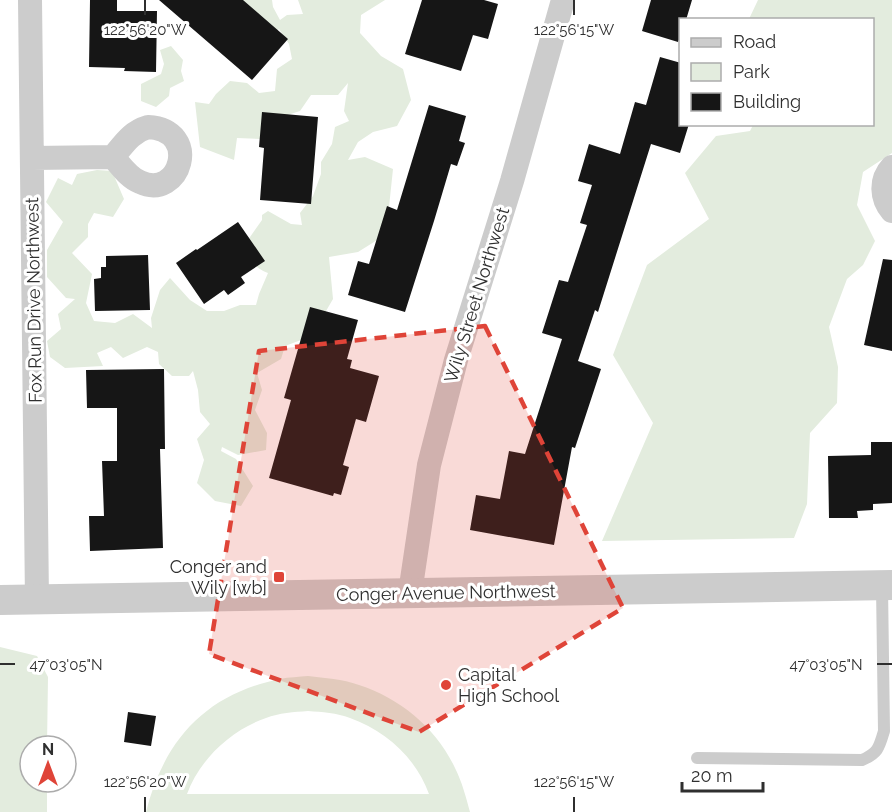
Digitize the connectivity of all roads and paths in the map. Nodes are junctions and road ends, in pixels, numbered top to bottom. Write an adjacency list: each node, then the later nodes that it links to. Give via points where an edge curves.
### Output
1 (30, 0): 4 (street, Fox Run Drive Northwest)
2 (563, 0): 8 (street, Wily Street Northwest, via 456,360 429,465)
3 (113, 157): 4 (street)
4 (32, 158): 10 (street, Fox Run Drive Northwest)
5 (892, 167): 6 (street, via 883,190)
6 (892, 211)
7 (887, 586): 8 (street, Conger Avenue Northwest); 11 (lane, via 884,731 873,755 862,760)
8 (410, 593): 10 (street, Conger Avenue Northwest)
9 (0, 600): 10 (street, Conger Avenue Northwest)
10 (37, 600)
11 (697, 758)

